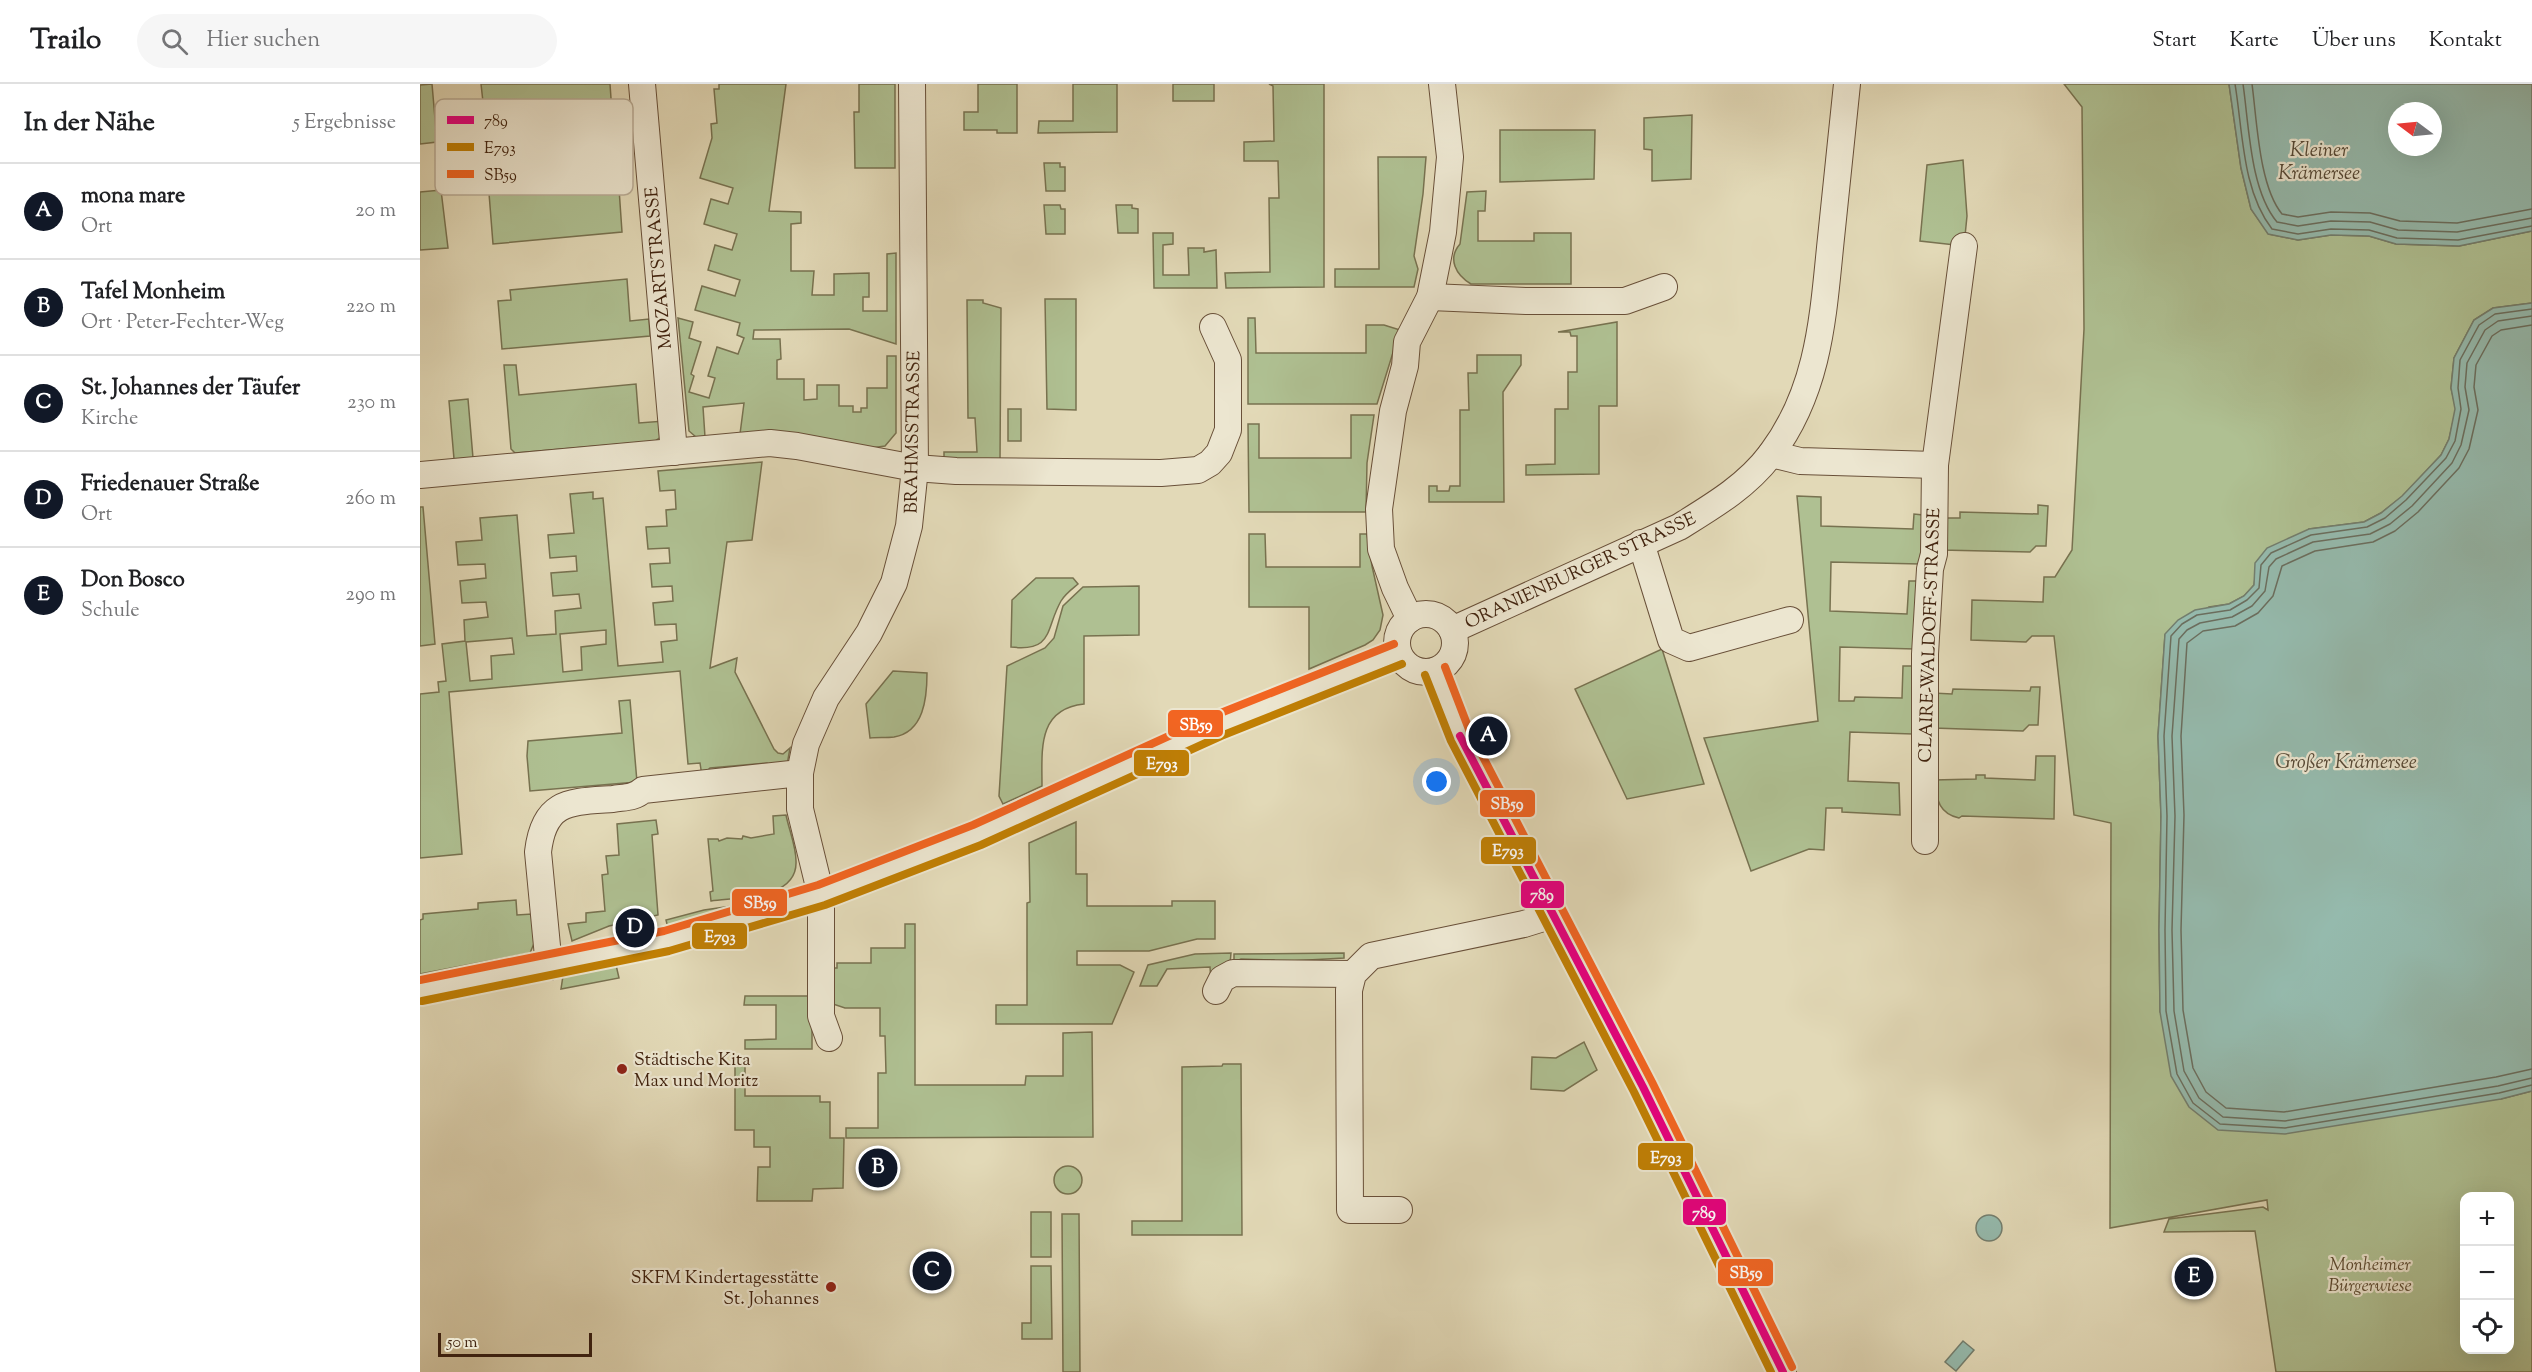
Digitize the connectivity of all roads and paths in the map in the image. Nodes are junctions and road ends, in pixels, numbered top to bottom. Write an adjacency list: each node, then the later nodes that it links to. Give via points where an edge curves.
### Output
1 (642, 84): 9 (street, MOZARTSTRASSE)
2 (912, 84): 12 (street, BRAHMSSTRASSE)
3 (1442, 84): 7 (street, via 1450,157 1443,232)
4 (1847, 84): 10 (street, ORANIENBURGER STRASSE, via 1823,315 1814,366 1791,423)
5 (1964, 246): 11 (street, CLAIRE-WALDOFF-STRASSE)
6 (1665, 287): 7 (street, via 1625,301)
7 (1430, 297): 15 (street, via 1407,342 1405,366 1392,411 1379,509 1381,549)
8 (1213, 327): 12 (street, via 1228,360 1228,430 1223,447 1204,468 1161,473)
9 (674, 452): 12 (street, via 770,443); 13 (street)
10 (1771, 454): 11 (street, via 1800,461); 14 (street, ORANIENBURGER STRASSE, via 1742,486 1714,506)
11 (1935, 465): 21 (street, CLAIRE-WALDOFF-STRASSE, via 1934,554 1925,654)
12 (915, 468): 20 (street, BRAHMSSTRASSE, via 907,537 894,583 869,633 826,698)
13 (420, 476)
14 (1641, 543): 16 (street, via 1671,640 1689,648); 17 (street, ORANIENBURGER STRASSE)
15 (1410, 619): 17 (street, via 1433,615); 18 (street, via 1397,638)
16 (1790, 620)
17 (1452, 630): 19 (street, via 1454,650 1450,659)
18 (1398, 654): 19 (street, via 1413,670); 22 (street, via 1217,726 977,835)
19 (1435, 671): 23 (street, via 1460,736)
20 (800, 773): 22 (street, BRAHMSSTRASSE, via 800,808); 24 (street, via 643,790 635,797 561,805 547,820 538,852)
21 (1925, 841)
22 (822, 895): 24 (street, via 667,941); 28 (street, BRAHMSSTRASSE, via 821,1016)
23 (1552, 915): 25 (street, via 1371,956); 30 (street, via 1655,1109)
24 (549, 967): 26 (street)
25 (1353, 974): 27 (street, via 1233,973 1222,980); 29 (street, via 1349,990 1350,1210)
26 (420, 991)
27 (1216, 991)
28 (829, 1038)
29 (1399, 1210)
30 (1783, 1372)

